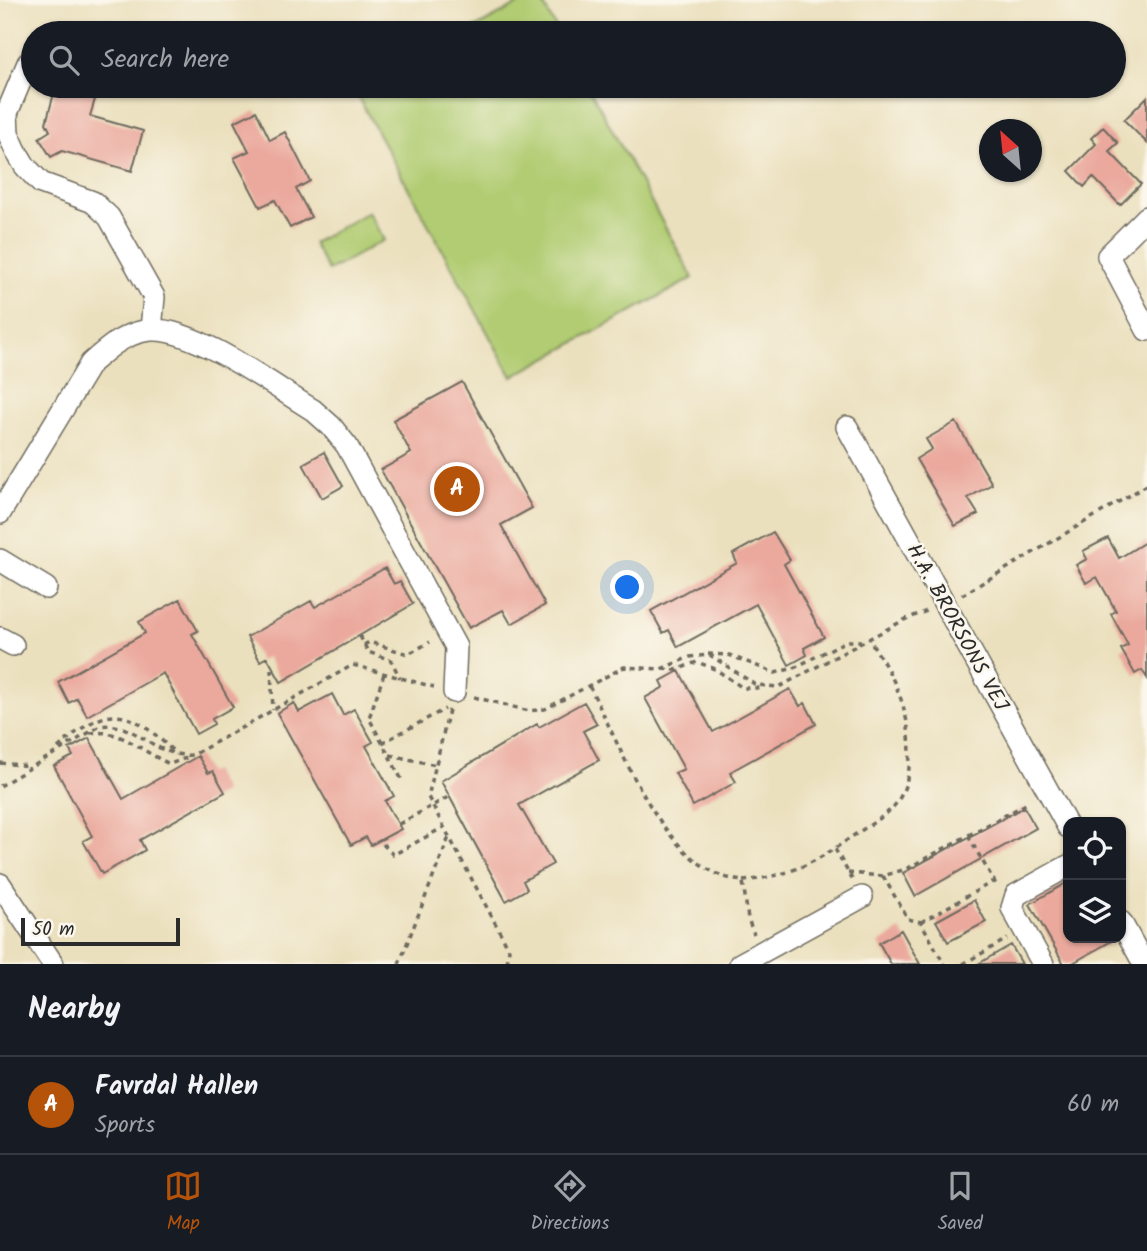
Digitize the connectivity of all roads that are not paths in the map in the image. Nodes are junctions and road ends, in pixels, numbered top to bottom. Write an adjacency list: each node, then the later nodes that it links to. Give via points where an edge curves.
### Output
1 (21, 80): 3 (street, via 8,113 8,132 16,151 41,183 93,202 109,217 154,297)
2 (1147, 218): 4 (street, via 1108,256)
3 (151, 330): 6 (street, via 128,335 91,363); 9 (street, via 179,332 313,410 331,426 347,446 456,647)
4 (1147, 330)
5 (847, 427): 10 (street, H.A. BRORSONS VEJ)
6 (0, 513)
7 (0, 561): 8 (street)
8 (46, 587)
9 (452, 699)
10 (1063, 818)
11 (1063, 869): 17 (street, via 1016,895 1012,908)
12 (0, 884): 15 (street)
13 (862, 897): 16 (street)
14 (1126, 931): 18 (street)
15 (53, 964)
16 (740, 964)
17 (1044, 964)
18 (1144, 964)

